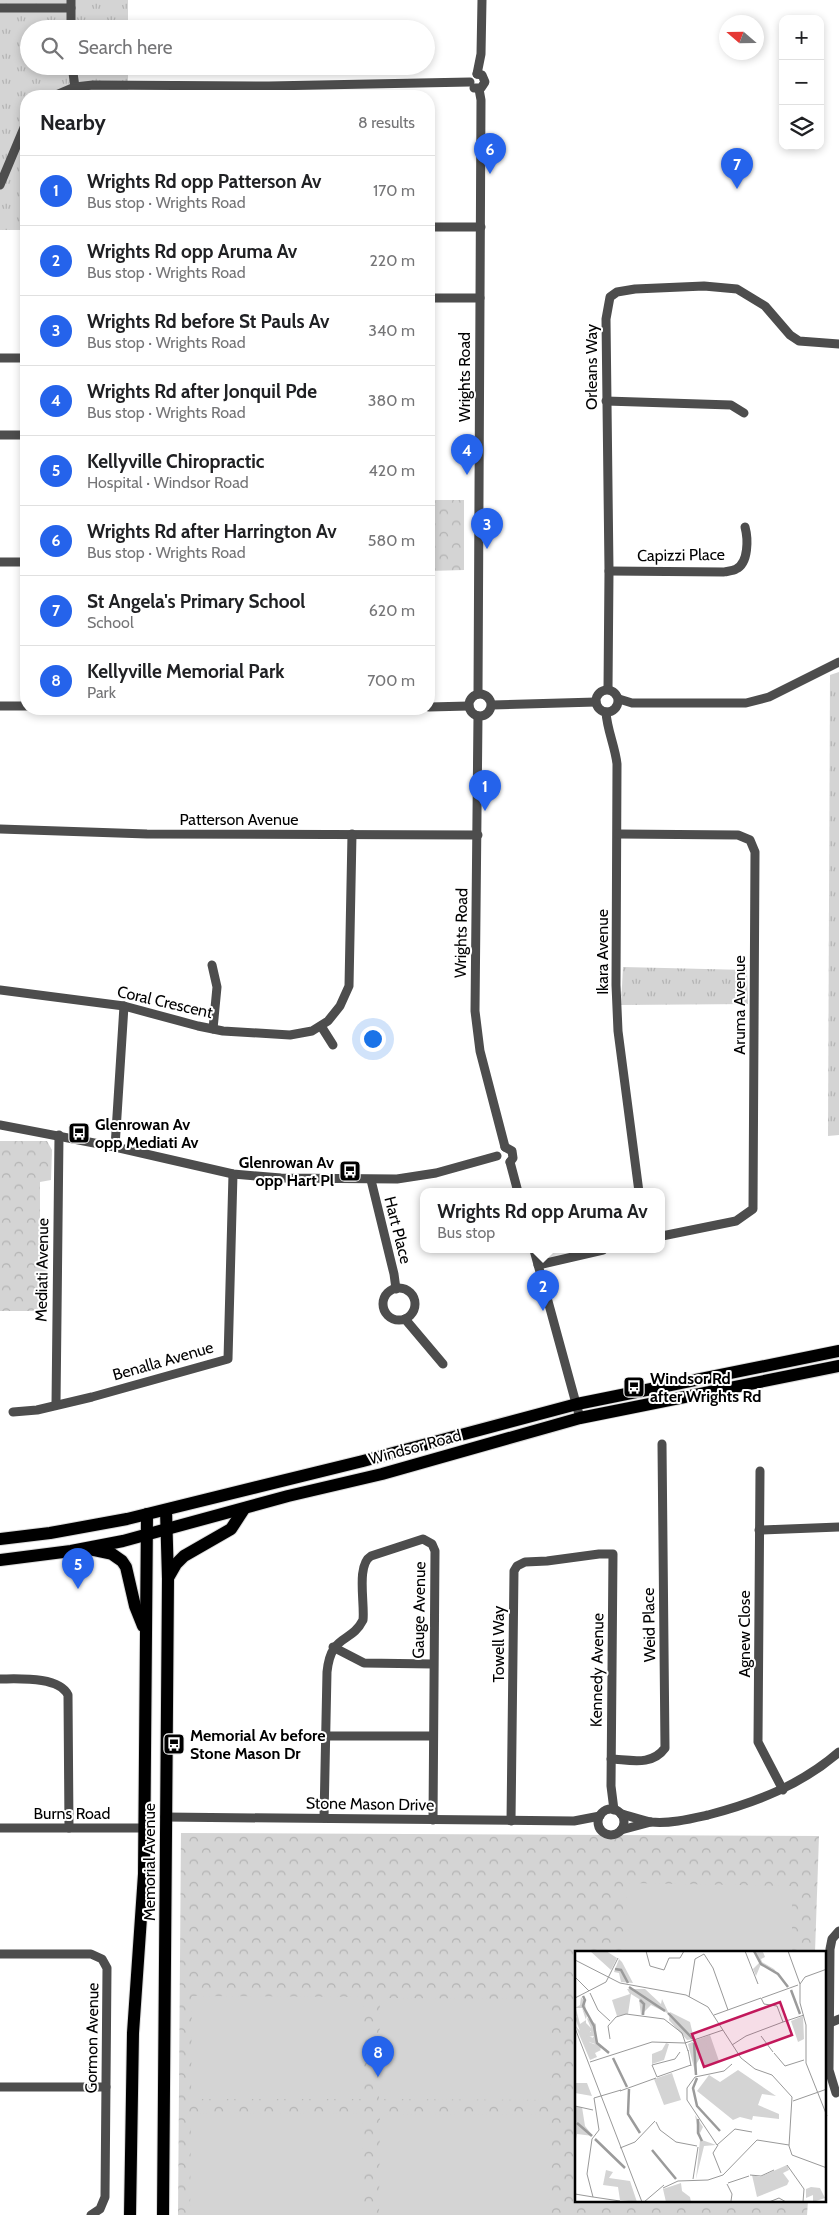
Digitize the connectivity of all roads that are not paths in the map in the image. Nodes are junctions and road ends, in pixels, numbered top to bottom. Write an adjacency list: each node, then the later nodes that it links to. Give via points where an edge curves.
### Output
1 (482, 0): 5 (street, via 481,54)
2 (71, 4): 3 (street); 4 (street)
3 (0, 8)
4 (71, 20)
5 (477, 74): 7 (street, via 471,77); 9 (street, via 485,80)
6 (73, 75): 8 (street)
7 (470, 82): 8 (street); 9 (street)
8 (75, 87): 10 (street)
9 (479, 89): 14 (street, Wrights Road)
10 (68, 90)
11 (20, 137): 12 (street)
12 (0, 184)
13 (435, 227): 14 (street)
14 (480, 227): 16 (street, Wrights Road)
15 (435, 298): 16 (street)
16 (480, 298): 30 (street, Wrights Road)
17 (839, 344): 20 (street, Orleans Way, via 799,341 765,306 737,289 704,286 635,288 617,292 610,298 606,319)
18 (0, 358): 19 (street)
19 (20, 358)
20 (606, 401): 21 (street, via 731,405); 27 (street, Orleans Way)
21 (744, 413)
22 (0, 435): 23 (street)
23 (20, 435)
24 (745, 527): 27 (street, Capizzi Place, via 744,562 738,569 724,572)
25 (0, 562): 26 (street)
26 (20, 562)
27 (609, 571): 29 (street, Orleans Way)
28 (839, 662): 31 (street, via 769,697 746,703 632,703)
29 (608, 689): 31 (street, via 614,691); 32 (street, via 599,693)
30 (478, 694): 33 (street, via 487,696); 36 (street)
31 (619, 699): 38 (street, via 615,709)
32 (596, 702): 33 (street); 38 (street, via 599,709)
33 (492, 705): 39 (street, via 488,714)
34 (0, 706): 35 (street)
35 (20, 706)
36 (469, 706): 37 (street); 39 (street)
37 (435, 707)
38 (606, 712): 42 (street, Ikara Avenue, via 617,764)
39 (478, 716): 43 (street, Wrights Road)
40 (0, 829): 41 (street, Patterson Avenue, via 147,834)
41 (352, 834): 43 (street, Patterson Avenue); 47 (street, Coral Crescent, via 349,986 333,1016)
42 (618, 834): 59 (street, Ikara Avenue, via 618,1031); 60 (street, Aruma Avenue, via 738,835 750,840 755,852 753,1209 736,1221)
43 (478, 835): 53 (street, Wrights Road, via 477,1038)
44 (212, 965): 48 (street, via 217,987)
45 (0, 990): 46 (street, Coral Crescent)
46 (124, 1006): 48 (street, Coral Crescent); 52 (street)
47 (321, 1026): 48 (street, Coral Crescent, via 290,1035); 49 (street)
48 (213, 1029)
49 (333, 1045)
50 (0, 1125): 51 (street)
51 (59, 1135): 52 (street); 70 (street, Mediati Avenue)
52 (115, 1147): 56 (street)
53 (505, 1147): 54 (street); 55 (street, via 512,1151)
54 (497, 1156): 55 (street, via 503,1163); 57 (street, via 414,1178)
55 (510, 1162): 58 (street)
56 (233, 1174): 57 (street); 70 (street, Benalla Avenue, via 228,1359)
57 (371, 1180): 64 (street, Hart Place)
58 (517, 1188)
59 (638, 1188)
60 (665, 1235)
61 (535, 1253): 63 (street)
62 (590, 1253): 63 (street)
63 (538, 1265): 69 (street)
64 (396, 1289): 65 (street, Hart Place, via 410,1293 414,1302 413,1312); 65 (street, Hart Place, via 387,1293 383,1307 391,1319)
65 (405, 1319): 67 (street)
66 (839, 1351): 69 (main road, Windsor Road)
67 (443, 1364)
68 (839, 1366): 72 (main road, Windsor Road)
69 (577, 1404): 72 (street); 76 (main road, Windsor Road)
70 (56, 1406): 71 (street, Benalla Avenue)
71 (12, 1412)
72 (580, 1418): 75 (main road, Windsor Road)
73 (662, 1444): 94 (street, Weid Place, via 665,1748 652,1760)
74 (760, 1471): 80 (street, Agnew Close)
75 (244, 1509): 79 (main road, Windsor Road); 86 (main road, via 231,1529 184,1556)
76 (166, 1510): 77 (main road, Windsor Road); 79 (main road, Memorial Avenue)
77 (146, 1514): 81 (main road, Memorial Avenue); 82 (main road, Windsor Road, via 83,1528)
78 (839, 1527): 80 (street)
79 (166, 1530): 81 (main road, Windsor Road); 86 (main road, Memorial Avenue)
80 (759, 1530): 95 (street, Agnew Close, via 758,1742)
81 (146, 1535): 83 (main road, Windsor Road); 87 (main road, Memorial Avenue)
82 (0, 1539)
83 (88, 1548): 85 (main road, Windsor Road); 87 (main road, via 112,1554 122,1561)
84 (613, 1554): 94 (street, Kennedy Avenue); 100 (street, Towell Way, via 525,1562 516,1566 514,1571)
85 (0, 1560)
86 (168, 1579): 97 (main road, Memorial Avenue)
87 (145, 1633): 106 (main road, Memorial Avenue)
88 (333, 1647): 89 (street, via 364,1663); 89 (street, Gauge Avenue, via 362,1620 366,1560 423,1539 432,1544 435,1551); 91 (street, via 327,1672)
89 (433, 1664): 92 (street, Gauge Avenue)
90 (0, 1679): 105 (street, via 37,1680 64,1688 68,1696)
91 (326, 1736): 92 (street); 98 (street)
92 (433, 1736): 99 (street, Gauge Avenue)
93 (839, 1752): 95 (street, Stone Mason Drive)
94 (612, 1759): 96 (street, Kennedy Avenue)
95 (783, 1790): 102 (street, Stone Mason Drive, via 740,1807 704,1816)
96 (610, 1813): 101 (street, Stone Mason Drive); 102 (street, Stone Mason Drive); 103 (street); 107 (street, via 624,1822)
97 (166, 1817): 98 (street, Stone Mason Drive); 117 (main road, Memorial Avenue)
98 (324, 1818): 99 (street, Stone Mason Drive)
99 (433, 1820): 100 (street, Stone Mason Drive)
100 (511, 1821): 101 (street, Stone Mason Drive)
101 (574, 1821): 103 (street, Stone Mason Drive)
102 (651, 1822): 107 (street, Stone Mason Drive)
103 (600, 1827): 107 (street, Stone Mason Drive, via 609,1835)
104 (0, 1828): 105 (street, Burns Road)
105 (69, 1828): 106 (street, Burns Road)
106 (144, 1828): 116 (main road, Memorial Avenue, via 142,1911 132,2034)
107 (621, 1830)
108 (839, 1931): 111 (street, via 830,1944)
109 (0, 1954): 113 (street, Gormon Avenue, via 91,1954 102,1959 107,1974)
110 (839, 2019): 111 (street)
111 (830, 2023): 114 (street, via 829,2070)
112 (0, 2087): 113 (street)
113 (106, 2087): 115 (street, Gormon Avenue, via 105,2201)
114 (836, 2093)
115 (91, 2215)
116 (130, 2215)
117 (163, 2215)

